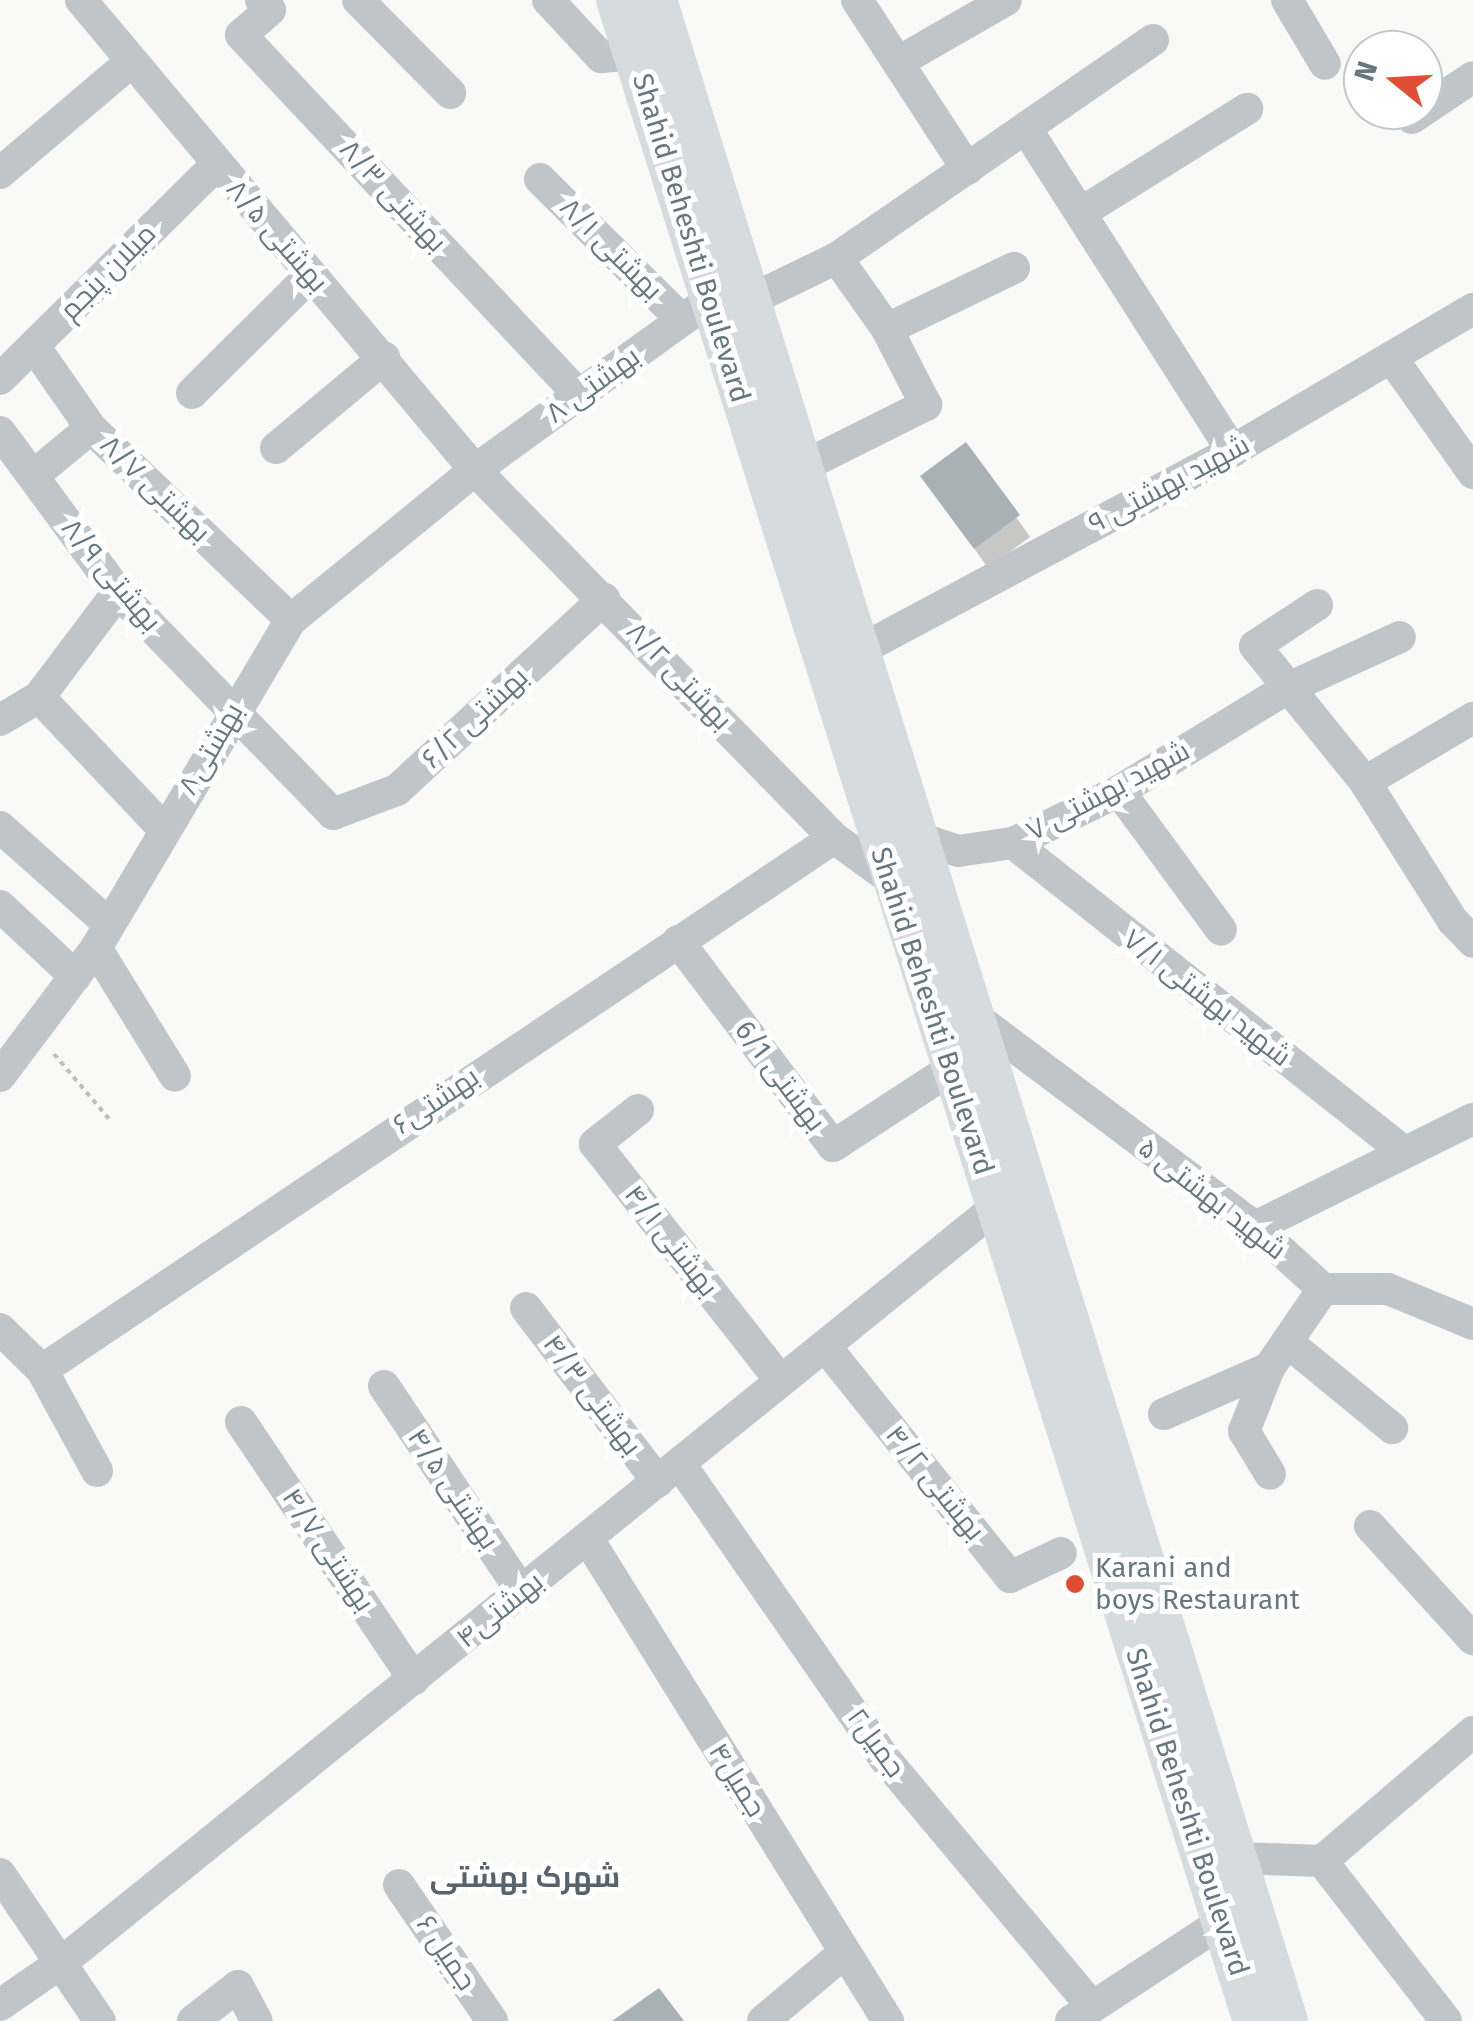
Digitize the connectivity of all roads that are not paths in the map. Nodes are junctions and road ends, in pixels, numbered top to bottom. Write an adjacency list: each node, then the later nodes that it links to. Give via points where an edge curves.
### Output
1 (81, 0): 13 (street, بهشتی ۸/۵)
2 (358, 0): 16 (street)
3 (548, 0): 11 (street, via 601,57)
4 (616, 0): 11 (main road, Shahid Beheshti Boulevard)
5 (657, 0): 28 (main road, Shahid Beheshti Boulevard)
6 (857, 0): 12 (street)
7 (1006, 0): 12 (street)
8 (1287, 0): 14 (street)
9 (271, 3): 37 (street, بهشتی ۸/۳, via 242,35)
10 (1152, 40): 19 (street)
11 (633, 54): 30 (main road, Shahid Beheshti Boulevard)
12 (900, 61): 21 (street)
13 (131, 62): 20 (street, بهشتی ۸/۵); 22 (street)
14 (1325, 64)
15 (1473, 77): 17 (street)
16 (450, 92)
17 (1443, 97)
18 (1247, 109): 24 (street)
19 (1027, 130): 21 (street); 24 (street)
20 (216, 165): 27 (street, بهشتی ۸/۵); 32 (street, میلان پنجم)
21 (967, 169): 25 (street)
22 (0, 172)
23 (540, 178): 30 (street, بهشتی ۸/۱)
24 (1082, 212): 41 (street)
25 (838, 258): 28 (street); 31 (street)
26 (1014, 268): 31 (street)
27 (312, 275): 34 (street, بهشتی ۸/۵); 36 (street)
28 (752, 299): 42 (main road, Shahid Beheshti Boulevard)
29 (1473, 309): 33 (street, شهید بهشتی ۹)
30 (696, 310): 37 (street, ۸ بهشتی); 65 (main road, Shahid Beheshti Boulevard)
31 (887, 328): 42 (street, via 926,405)
32 (34, 346): 35 (street, میلان پنجم); 38 (street, بهشتی ۸/۷)
33 (1392, 357): 41 (street, شهید بهشتی ۹); 43 (street)
34 (384, 358): 40 (street); 44 (street, بهشتی ۸/۵)
35 (0, 379)
36 (192, 393)
37 (579, 395): 44 (street, ۸ بهشتی)
38 (91, 428): 45 (street); 49 (street, بهشتی ۸/۷)
39 (0, 432): 45 (street, بهشتی ۸/۹)
40 (276, 448)
41 (1232, 451): 51 (street, شهید بهشتی ۹)
42 (802, 467): 51 (main road, Shahid Beheshti Boulevard)
43 (1471, 467)
44 (475, 470): 47 (street, بهشتی ۸/۲); 49 (street, بهشتی۸)
45 (33, 476): 46 (street, بهشتی ۸/۹)
46 (118, 592): 53 (street); 54 (street, بهشتی ۸/۹)
47 (604, 599): 59 (street, بهشتی ۶/۲, via 397,790); 62 (street, بهشتی ۸/۲)
48 (1317, 604): 52 (street, via 1255,646)
49 (291, 620): 54 (street, بهشتی۸)
50 (1400, 636): 52 (street, شهید بهشتی ۷)
51 (860, 650): 63 (main road, Shahid Beheshti Boulevard)
52 (1286, 689): 57 (street); 58 (street, شهید بهشتی ۷)
53 (39, 697): 56 (street); 61 (street)
54 (233, 710): 59 (street, بهشتی ۸/۹); 61 (street, بهشتی۸)
55 (1473, 718): 57 (street)
56 (0, 720)
57 (1365, 782): 67 (street)
58 (1119, 791): 64 (street, شهید بهشتی ۷); 68 (street)
59 (333, 814)
60 (0, 828): 69 (street)
61 (164, 829): 69 (street, بهشتی۸)
62 (834, 838): 65 (street, بهشتی ۸/۲); 70 (street, بهشتی۶)
63 (918, 838): 64 (street, شهید بهشتی ۷, via 958,852); 72 (main road, Shahid Beheshti Boulevard)
64 (1013, 843): 78 (street, شهید بهشتی ۷/۱)
65 (888, 877): 73 (main road, Shahid Beheshti Boulevard)
66 (0, 906): 71 (street)
67 (1466, 923)
68 (1222, 930)
69 (102, 936): 71 (street, بهشتی۸); 75 (street)
70 (678, 940): 73 (street, بهشتی 6/1, via 833,1146); 87 (street, بهشتی۶)
71 (75, 976): 74 (street, بهشتی۸)
72 (975, 1017): 80 (street, شهید بهشتی ۵); 102 (main road, Shahid Beheshti Boulevard)
73 (951, 1069): 79 (main road, Shahid Beheshti Boulevard)
74 (0, 1076)
75 (175, 1076)
76 (638, 1110): 88 (street, بهشتی ۴/۱, via 595,1144)
77 (1473, 1118): 78 (street)
78 (1404, 1151): 80 (street)
79 (995, 1208): 85 (street, بهشتی۴); 102 (main road, Shahid Beheshti Boulevard)
80 (1255, 1227): 81 (street, شهید بهشتی ۵)
81 (1323, 1288): 83 (street, via 1388,1289); 86 (street)
82 (526, 1308): 94 (street, بهشتی ۴/۳)
83 (1473, 1324)
84 (0, 1331): 87 (street)
85 (826, 1346): 88 (street, بهشتی۴); 98 (street, بهشتی ۴/۲, via 1010,1577)
86 (1280, 1357): 90 (street); 92 (street); 95 (street, via 1244,1431)
87 (42, 1370): 93 (street)
88 (781, 1382): 94 (street, بهشتی۴)
89 (384, 1386): 99 (street, بهشتی ۴/۵)
90 (1164, 1414)
91 (242, 1422): 101 (street, بهشتی ۴/۷)
92 (1392, 1428)
93 (97, 1471)
94 (669, 1472): 97 (street, بهشتی۴); 112 (street, جمیل۲)
95 (1270, 1474)
96 (1370, 1526): 100 (street)
97 (588, 1539): 99 (street, بهشتی۴); 109 (street, جمیل۴)
98 (1061, 1553)
99 (522, 1592): 101 (street, بهشتی۴)
100 (1473, 1640)
101 (414, 1679): 110 (street, بهشتی۴)
102 (1179, 1729): 104 (main road, Shahid Beheshti Boulevard); 108 (main road, Shahid Beheshti Boulevard)
103 (1473, 1732): 105 (street)
104 (1238, 1858): 105 (street); 120 (main road, Shahid Beheshti Boulevard)
105 (1322, 1861): 121 (street)
106 (0, 1874): 110 (street)
107 (399, 1885): 116 (street, جمیل ۶)
108 (1222, 1923): 112 (street); 119 (main road, Shahid Beheshti Boulevard)
109 (844, 1953): 117 (street); 118 (street, جمیل۴)
110 (62, 1962): 111 (street, بهشتی۴); 113 (street)
111 (0, 2005)
112 (1081, 2014)
113 (100, 2021)
114 (192, 2021): 115 (street, via 238,1986)
115 (257, 2021)
116 (492, 2021)
117 (763, 2021)
118 (888, 2021)
119 (1254, 2021)
120 (1288, 2021)
121 (1446, 2021)

